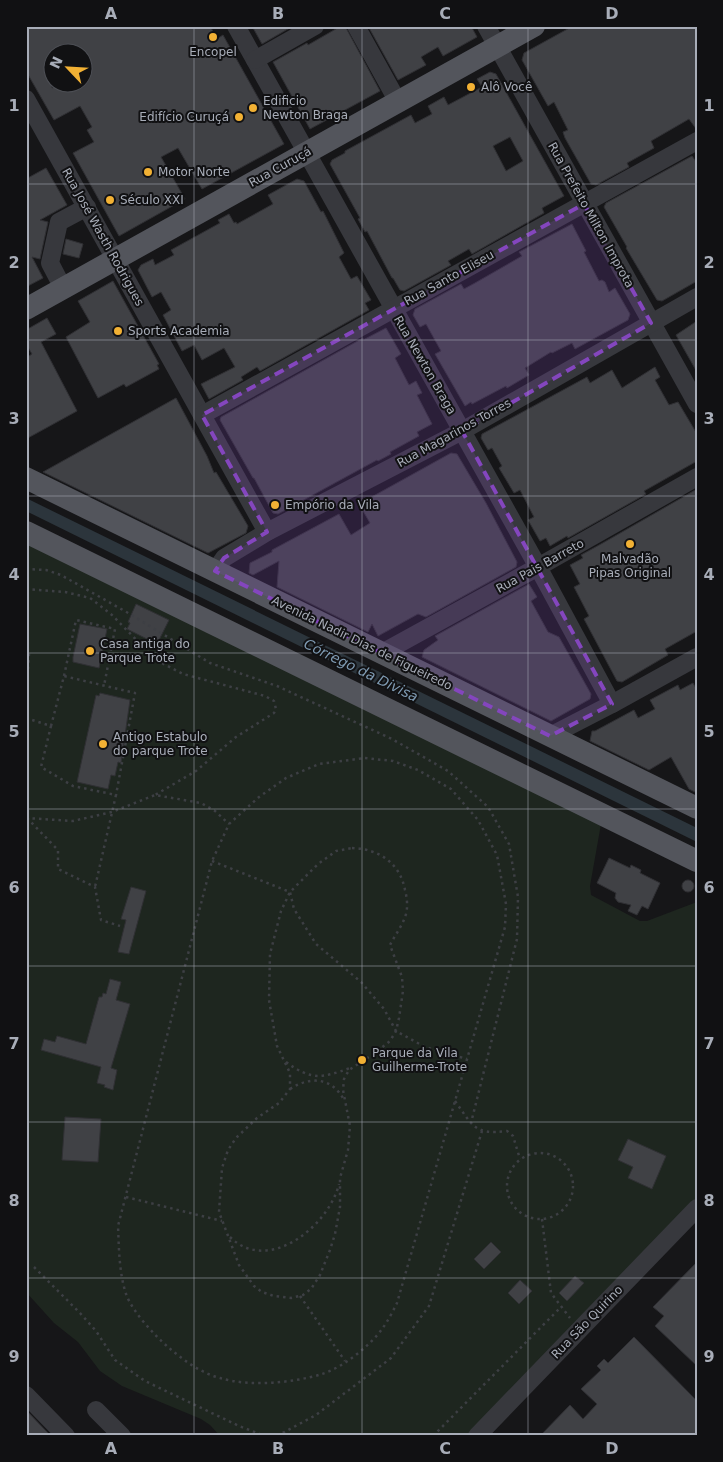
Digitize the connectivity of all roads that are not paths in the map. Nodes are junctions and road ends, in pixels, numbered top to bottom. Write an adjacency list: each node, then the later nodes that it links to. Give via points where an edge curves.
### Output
1 (236, 26): 7 (street, Rua Newton Braga)
2 (315, 26): 7 (street)
3 (356, 26): 9 (street)
4 (486, 26): 6 (street, Rua Prefeito Milton Improta)
5 (534, 26): 6 (main road, Rua Curuçá)
6 (497, 47): 9 (main road, Rua Curuçá); 12 (street, Rua Prefeito Milton Improta)
7 (255, 60): 11 (street, Rua Newton Braga)
8 (26, 99): 13 (street, Rua José Wasth Rodrigues)
9 (398, 102): 11 (main road, Rua Curuçá)
10 (697, 141): 12 (street, Rua Santo Eliseu)
11 (307, 152): 14 (main road, Rua Curuçá); 18 (street, Rua Newton Braga)
12 (584, 204): 18 (street, Rua Santo Eliseu); 19 (street, Rua Prefeito Milton Improta)
13 (87, 207): 14 (street, Rua José Wasth Rodrigues); 15 (street, via 59,222 50,263)
14 (115, 259): 15 (main road, Rua Curuçá); 21 (street, Rua José Wasth Rodrigues)
15 (63, 288): 17 (main road, Rua Curuçá)
16 (697, 298): 19 (street, Rua Magarinos Torres)
17 (26, 309)
18 (393, 309): 21 (street, Rua Santo Eliseu); 22 (street, Rua Newton Braga)
19 (651, 323): 20 (street, Rua Prefeito Milton Improta); 22 (street, Rua Magarinos Torres)
20 (697, 404)
21 (202, 415): 26 (street, Rua José Wasth Rodrigues)
22 (462, 431): 26 (street, Rua Magarinos Torres); 27 (street, Rua Newton Braga)
23 (697, 477): 27 (street, Rua Pais Barreto)
24 (26, 478): 28 (main road, Avenida Nadir Dias de Figueiredo)
25 (26, 532): 34 (main road)
26 (268, 532): 28 (street, Rua Magarinos Torres, via 224,558)
27 (538, 567): 29 (street, Rua Pais Barreto); 31 (street, Rua Newton Braga)
28 (215, 571): 29 (main road, Avenida Nadir Dias de Figueiredo)
29 (382, 653): 32 (main road, Avenida Nadir Dias de Figueiredo)
30 (697, 657): 31 (street)
31 (612, 704): 32 (street)
32 (550, 736): 33 (main road, Avenida Nadir Dias de Figueiredo)
33 (697, 808)
34 (697, 861)
35 (697, 1208): 40 (street, Rua São Quirino)
36 (26, 1395): 38 (street)
37 (96, 1410): 39 (street)
38 (66, 1436)
39 (122, 1436)
40 (477, 1436)

